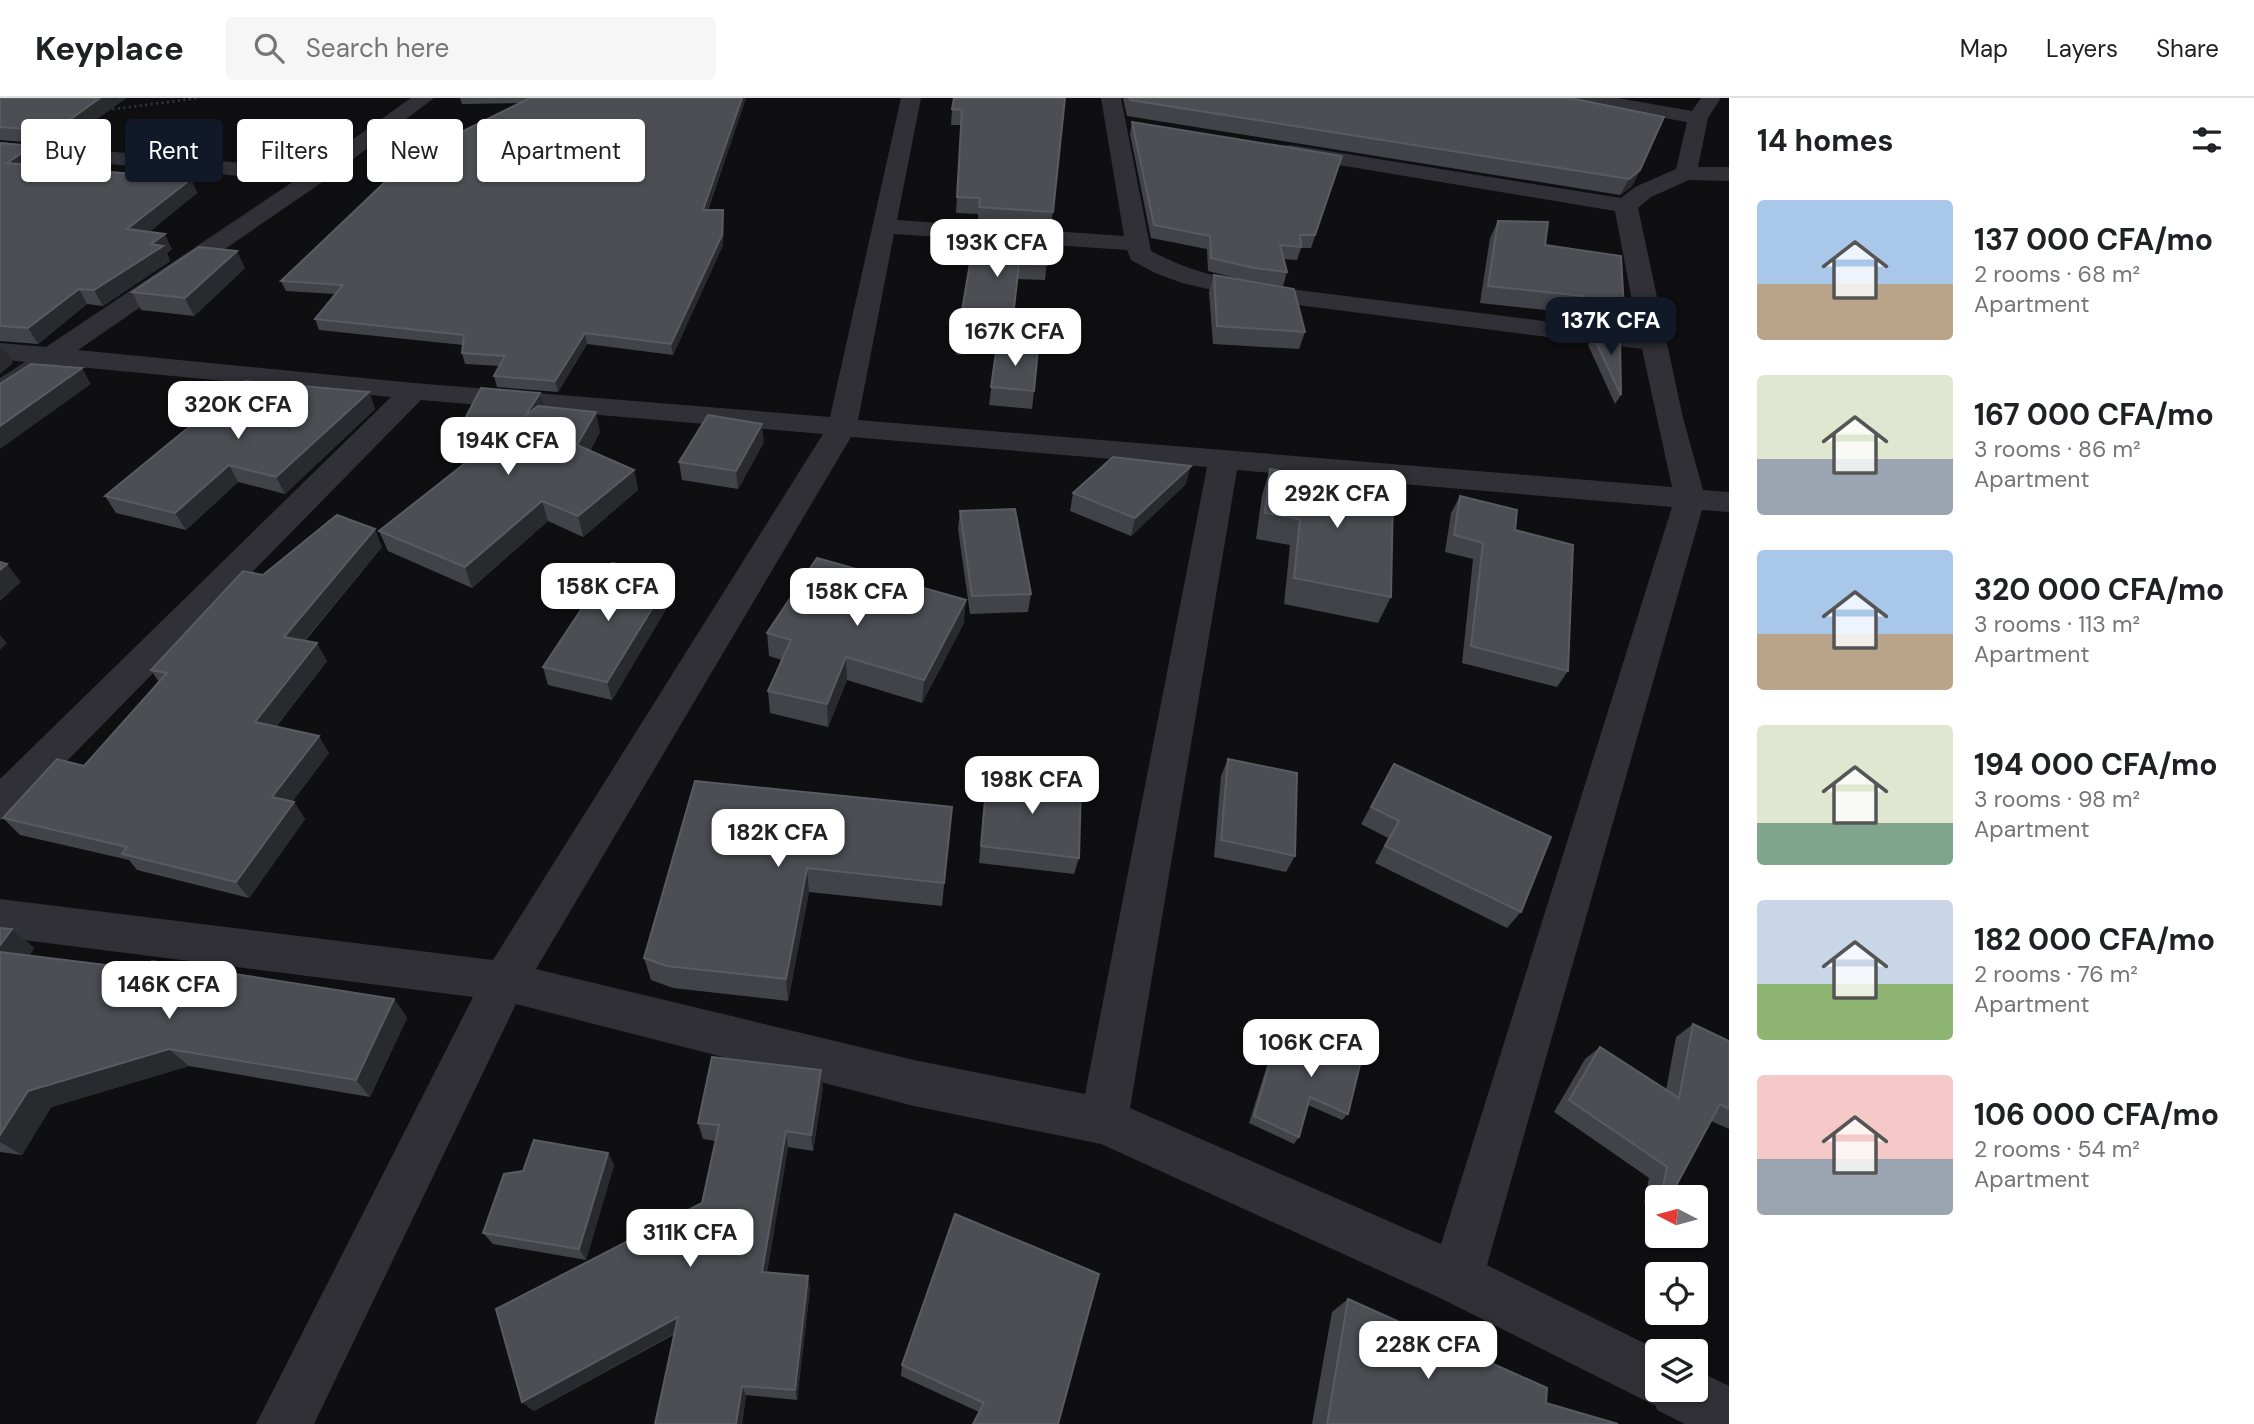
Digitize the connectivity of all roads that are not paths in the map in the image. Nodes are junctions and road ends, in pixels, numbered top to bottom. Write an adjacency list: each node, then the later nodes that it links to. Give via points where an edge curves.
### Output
1 (424, 98): 8 (street)
2 (911, 98): 15 (street)
3 (1583, 98): 4 (street)
4 (1704, 108): 11 (street)
5 (1112, 110): 6 (street); 16 (street)
6 (1140, 127)
7 (0, 148): 10 (street)
8 (353, 149)
9 (1275, 149): 14 (street)
10 (237, 169)
11 (1686, 173): 12 (street); 14 (street, via 1643,192)
12 (1729, 174)
13 (307, 182): 19 (street)
14 (1626, 206): 17 (street)
15 (886, 226): 16 (street); 22 (street)
16 (1138, 244): 17 (street, via 1140,255 1157,266 1251,291)
17 (1654, 344): 24 (street, via 1669,418)
18 (0, 351): 19 (street)
19 (51, 356): 20 (street); 21 (street)
20 (0, 391)
21 (414, 391): 22 (street); 25 (street)
22 (842, 428): 23 (street); 27 (street)
23 (1224, 459): 24 (street); 28 (street)
24 (1710, 500): 29 (street)
25 (0, 804)
26 (0, 918): 27 (street)
27 (504, 981): 28 (street, via 914,1083); 33 (street)
28 (1104, 1121): 29 (street)
29 (1457, 1278): 30 (street)
30 (1645, 1374)
31 (1701, 1402): 32 (street)
32 (1729, 1416)
33 (284, 1424)

